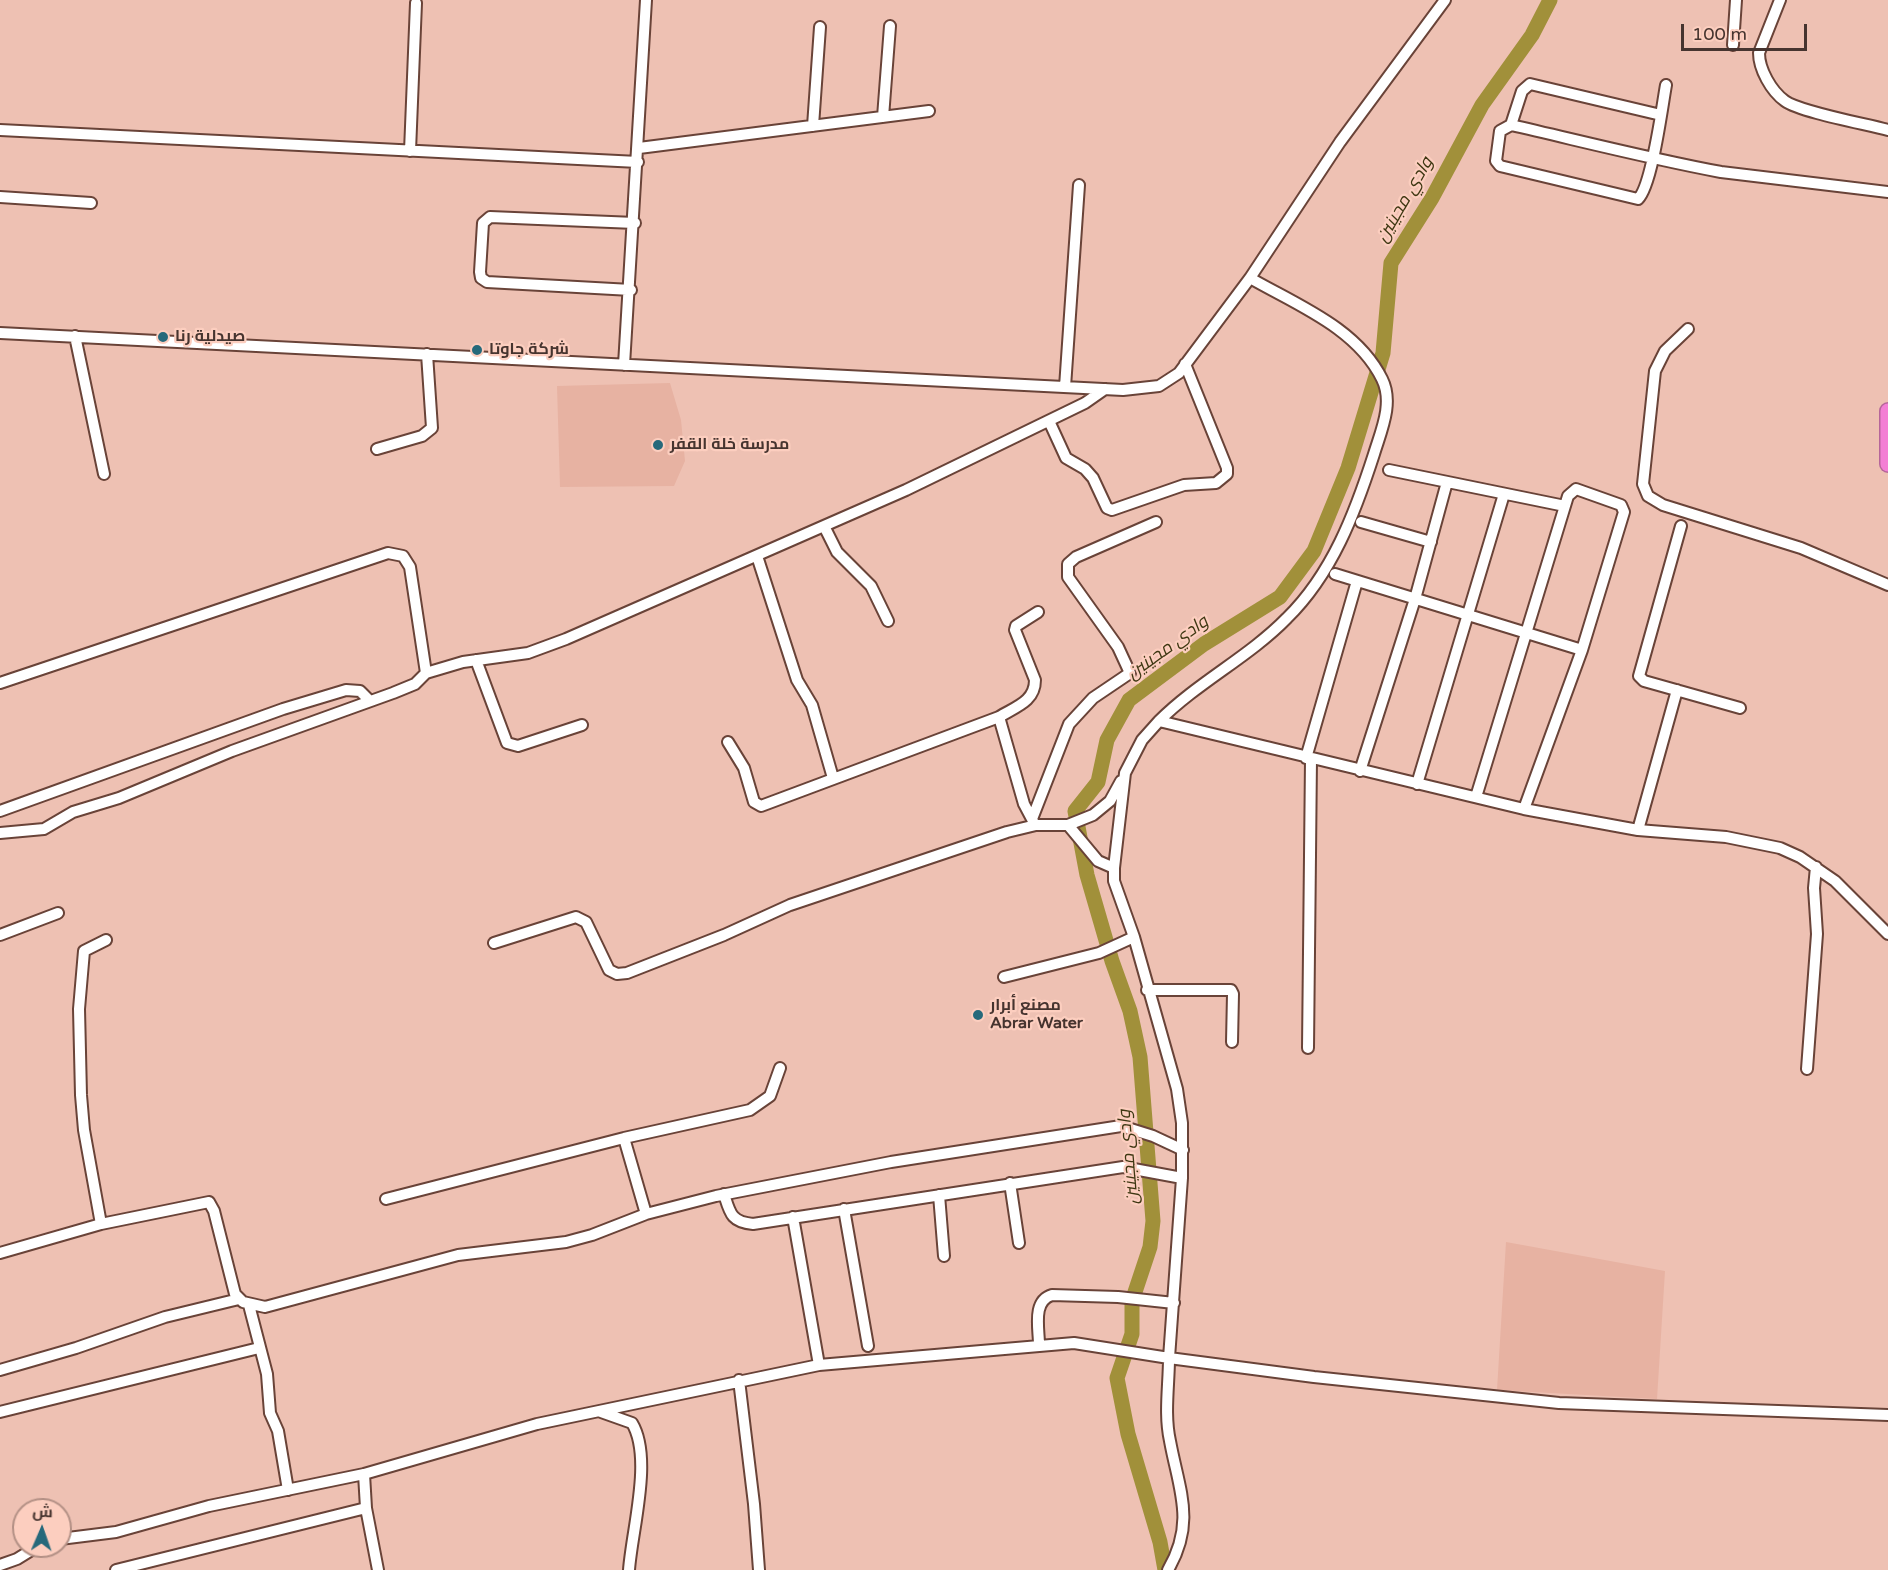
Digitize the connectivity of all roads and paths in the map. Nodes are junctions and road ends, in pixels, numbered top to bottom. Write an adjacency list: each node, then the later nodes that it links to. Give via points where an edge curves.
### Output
1 (646, 0): 17 (street)
2 (1445, 0): 26 (street, via 1340,142)
3 (1736, 0): 8 (street)
4 (1780, 0): 16 (street, via 1759,53 1759,62 1778,94 1795,106)
5 (416, 3): 18 (street)
6 (890, 26): 12 (street)
7 (820, 27): 14 (street)
8 (1733, 45)
9 (1666, 85): 11 (street)
10 (929, 111): 12 (street)
11 (1661, 115): 13 (street, via 1530,84 1522,92); 19 (street)
12 (884, 117): 14 (street)
13 (1511, 125): 19 (street); 19 (street, via 1500,130 1497,164 1625,197 1638,199 1643,194)
14 (813, 126): 17 (street)
15 (0, 130): 18 (street)
16 (1888, 130)
17 (639, 148): 20 (street)
18 (410, 151): 20 (street)
19 (1653, 157): 22 (street, via 1750,177)
20 (638, 162): 25 (street)
21 (1079, 185): 34 (street)
22 (1888, 192)
23 (0, 197): 24 (street)
24 (91, 203)
25 (635, 223): 27 (street); 27 (street, via 490,217 483,223 480,272 487,282)
26 (1250, 278): 32 (street); 67 (street, via 1344,333 1366,355 1382,378 1387,399 1384,420 1347,525 1327,568 1287,619)
27 (631, 290): 33 (street)
28 (1688, 329): 53 (street, via 1665,351 1655,371 1645,493 1663,505 1800,548)
29 (0, 333): 30 (street)
30 (75, 336): 31 (street); 41 (street)
31 (427, 354): 33 (street); 38 (street, via 432,428 422,436)
32 (1185, 364): 35 (street, via 1159,386); 37 (street, via 1227,468 1227,474 1216,483 1184,485 1112,510 1107,508 1093,478 1066,458)
33 (624, 365): 34 (street)
34 (1065, 387): 35 (street)
35 (1105, 389): 37 (street)
36 (1888, 411): 39 (highway)
37 (1049, 421): 47 (street)
38 (377, 449)
39 (1888, 464)
40 (1389, 470): 42 (street)
41 (104, 474)
42 (1447, 482): 43 (street); 49 (street)
43 (1504, 494): 44 (street); 56 (street)
44 (1565, 506): 58 (street); 59 (street, via 1576,489 1624,508)
45 (1156, 522): 78 (street, via 1076,556 1068,564 1068,577 1118,647 1130,673 1093,698 1069,724)
46 (1360, 522): 49 (street)
47 (824, 526): 50 (street); 57 (street, via 837,552 871,586)
48 (1681, 526): 63 (street, via 1639,672 1644,681)
49 (1431, 542): 54 (street)
50 (757, 556): 60 (street, via 528,653); 73 (street, via 797,681 812,705)
51 (1335, 574): 52 (street)
52 (1357, 581): 54 (street); 70 (street)
53 (1888, 585)
54 (1415, 599): 56 (street); 71 (street)
55 (1038, 612): 66 (street, via 1015,630 1035,688 1027,701)
56 (1468, 615): 58 (street); 74 (street)
57 (888, 621)
58 (1525, 633): 59 (street); 75 (street)
59 (1582, 650): 76 (street)
60 (476, 660): 61 (street); 68 (street, via 511,746)
61 (426, 673): 62 (street, via 410,567 403,556 388,553); 64 (street, via 415,684)
62 (0, 683)
63 (1677, 690): 65 (street); 80 (street)
64 (370, 701): 77 (street, via 360,691 346,690); 81 (street, via 73,812 44,829)
65 (1740, 708)
66 (999, 717): 73 (street); 78 (street, via 1024,804)
67 (1159, 721): 70 (street); 72 (street, via 1142,740)
68 (582, 725)
69 (728, 742): 73 (street, via 744,768 756,805)
70 (1309, 758): 71 (street); 93 (street)
71 (1360, 771): 74 (street)
72 (1125, 773): 79 (street, via 1110,801 1093,815); 83 (street)
73 (833, 778)
74 (1417, 784): 75 (street)
75 (1476, 797): 76 (street)
76 (1524, 809): 80 (street)
77 (0, 811)
78 (1034, 822): 79 (street); 89 (street, via 790,905 627,973 609,970 582,918)
79 (1068, 825): 83 (street, via 1098,861)
80 (1638, 830): 82 (street, via 1755,841 1780,848)
81 (0, 833)
82 (1816, 867): 85 (street); 95 (street, via 1817,934)
83 (1114, 868): 87 (street)
84 (58, 913): 86 (street)
85 (1888, 934)
86 (0, 935)
87 (1134, 937): 90 (street, via 1099,953); 91 (street)
88 (106, 940): 106 (street, via 84,951 80,1009 84,1130)
89 (494, 943)
90 (1004, 977)
91 (1147, 990): 92 (street, via 1231,990); 97 (street, via 1177,1089)
92 (1233, 1042)
93 (1308, 1048)
94 (780, 1068): 96 (street, via 770,1096 750,1110)
95 (1807, 1069)
96 (624, 1138): 102 (street); 104 (street)
97 (1182, 1150): 98 (street); 100 (street, via 1154,1136 1114,1127)
98 (1182, 1178): 99 (street, via 1123,1167); 111 (street)
99 (1010, 1183): 101 (street); 107 (street)
100 (724, 1194): 104 (street); 105 (street, via 732,1218 740,1222 753,1224)
101 (939, 1195): 103 (street); 109 (street)
102 (386, 1199)
103 (844, 1209): 105 (street); 114 (street)
104 (646, 1214): 112 (street, via 566,1242 458,1255 266,1307)
105 (793, 1217): 117 (street)
106 (101, 1224): 108 (street); 110 (street, via 209,1202)
107 (1019, 1243)
108 (0, 1253)
109 (944, 1256)
110 (239, 1299): 112 (street); 118 (street, via 165,1317)
111 (1174, 1303): 113 (street, via 1061,1294 1045,1297 1039,1306); 116 (street)
112 (249, 1305): 115 (street)
113 (1039, 1345): 116 (street, via 1074,1343); 117 (street)
114 (868, 1346)
115 (259, 1348): 121 (street); 124 (street)
116 (1170, 1358): 122 (street, via 1559,1403); 129 (street, via 1168,1425 1185,1510 1179,1550)
117 (819, 1365): 119 (street)
118 (0, 1370)
119 (738, 1380): 120 (street); 133 (street)
120 (597, 1411): 123 (street, via 498,1434); 132 (street, via 632,1423 640,1442 641,1466)
121 (0, 1413)
122 (1888, 1415)
123 (364, 1474): 124 (street); 125 (street)
124 (288, 1490): 126 (street, via 208,1506 116,1532)
125 (366, 1508): 130 (street); 131 (street)
126 (72, 1538)
127 (19, 1558): 128 (street)
128 (0, 1565)
129 (1169, 1568)
130 (116, 1570)
131 (378, 1570)
132 (629, 1570)
133 (759, 1570)

